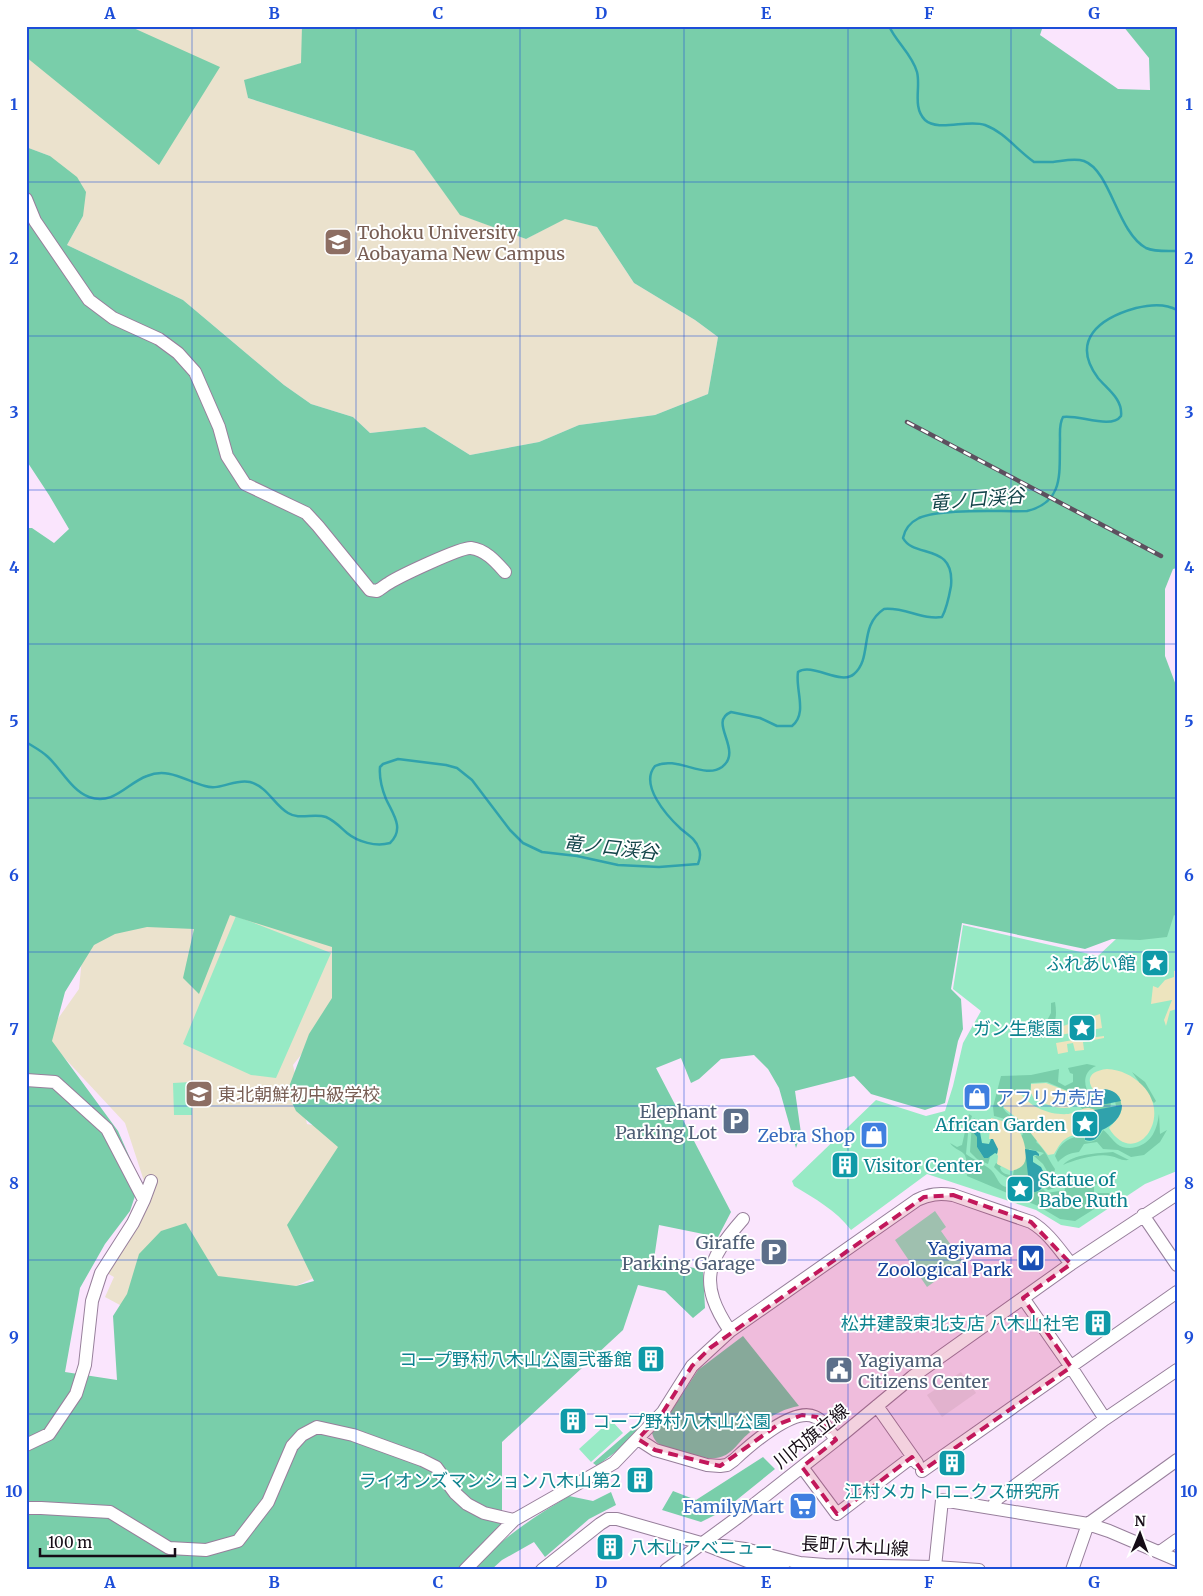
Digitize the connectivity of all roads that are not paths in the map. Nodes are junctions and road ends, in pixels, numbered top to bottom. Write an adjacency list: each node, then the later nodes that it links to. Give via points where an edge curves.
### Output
1 (26, 199): 2 (street, via 35,221 89,300 113,318 159,339 178,353 194,372 219,427 227,456 245,484 306,513 370,590 377,592 390,582 470,548 494,560)
2 (505, 572)
3 (26, 1080): 6 (street, via 55,1082 107,1129)
4 (151, 1181): 6 (street)
5 (1177, 1194): 7 (street, 川内旗立線)
6 (144, 1200): 20 (street, via 101,1273 92,1301 85,1364 76,1394 50,1434)
7 (1143, 1215): 9 (street, 川内旗立線); 10 (street)
8 (743, 1219): 13 (street, via 725,1240 712,1264 710,1283 714,1303)
9 (1071, 1264): 12 (street, 川内旗立線); 13 (street, via 1044,1231 1032,1222 953,1194 933,1194 917,1200)
10 (1177, 1265)
11 (1177, 1292): 14 (street)
12 (1023, 1298): 14 (street); 16 (street, 川内旗立線)
13 (730, 1331): 18 (street, via 692,1366 663,1412)
14 (1071, 1366): 17 (street); 21 (street, via 924,1474)
15 (1177, 1370): 17 (street)
16 (877, 1406): 19 (street, 川内旗立線); 21 (street)
17 (1105, 1419): 24 (street, via 997,1499)
18 (638, 1439): 19 (street, via 656,1450 720,1466 727,1465 779,1424 802,1415 817,1417); 26 (street, via 614,1463)
19 (836, 1440): 23 (street, 川内旗立線)
20 (26, 1445)
21 (912, 1457): 23 (street, via 837,1514)
22 (1177, 1460): 27 (street)
23 (802, 1467): 29 (street, 川内旗立線)
24 (994, 1507): 27 (street); 32 (street, via 942,1500)
25 (26, 1508): 26 (street, via 110,1512 170,1548 206,1550 238,1541 268,1502 292,1446 302,1435 317,1427 353,1434 429,1463 468,1504 484,1513)
26 (514, 1520): 33 (street)
27 (1088, 1524): 30 (street); 38 (street)
28 (1177, 1540): 30 (street)
29 (701, 1543): 32 (street, 長町八木山線, via 816,1565); 34 (street, via 608,1519); 35 (street, 川内旗立線); 36 (street, via 747,1561)
30 (1160, 1552): 31 (street)
31 (1177, 1560)
32 (935, 1567): 37 (street, 長町八木山線)
33 (465, 1570)
34 (542, 1570)
35 (666, 1570)
36 (784, 1570)
37 (979, 1570)
38 (1072, 1570)

